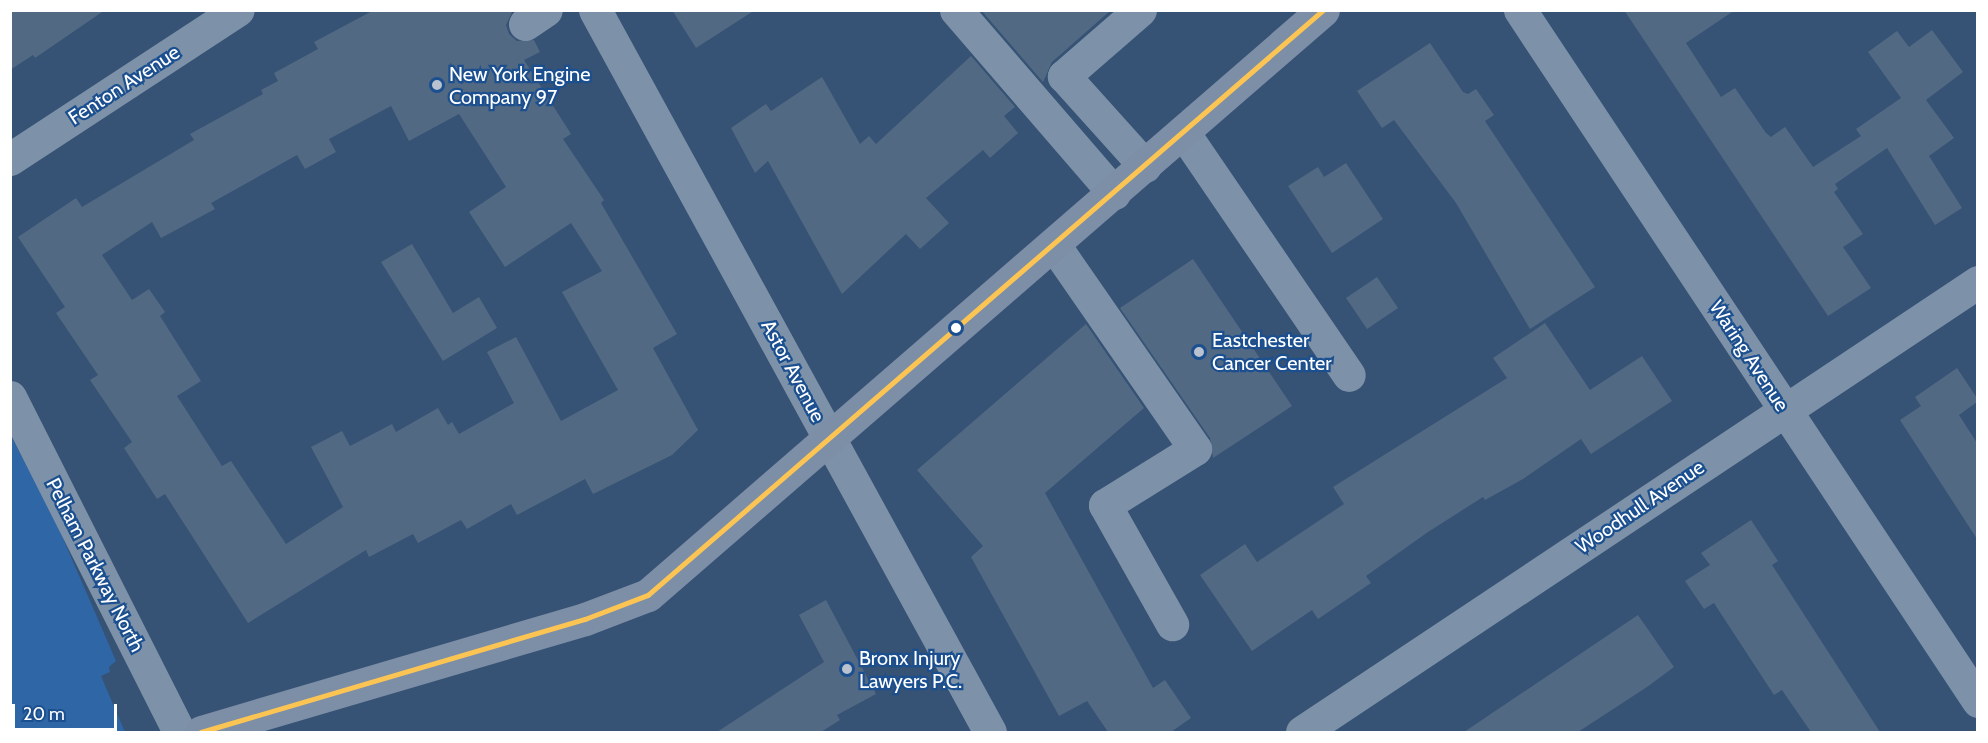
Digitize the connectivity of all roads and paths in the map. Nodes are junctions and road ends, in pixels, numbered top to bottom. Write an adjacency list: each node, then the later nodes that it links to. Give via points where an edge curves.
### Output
1 (238, 10): 8 (street, Fenton Avenue)
2 (596, 10): 16 (street, Astor Avenue)
3 (956, 10): 10 (street)
4 (1140, 10): 9 (street, via 1064,76)
5 (1323, 10): 7 (main road)
6 (1520, 10): 15 (street, Waring Avenue)
7 (1184, 132): 9 (main road); 13 (street)
8 (10, 159)
9 (1145, 166): 10 (main road)
10 (1114, 193): 11 (main road)
11 (1054, 245): 16 (main road); 17 (street, via 1195,449 1105,505)
12 (1977, 282): 15 (street, Woodhull Avenue)
13 (1349, 375)
14 (10, 398): 19 (street, Pelham Parkway North)
15 (1785, 410): 18 (street, Waring Avenue); 22 (street, Woodhull Avenue)
16 (830, 440): 20 (main road, via 648,595 585,619); 21 (street, Astor Avenue)
17 (1172, 624)
18 (1977, 701)
19 (179, 732)
20 (201, 732)
21 (990, 732)
22 (1302, 732)

